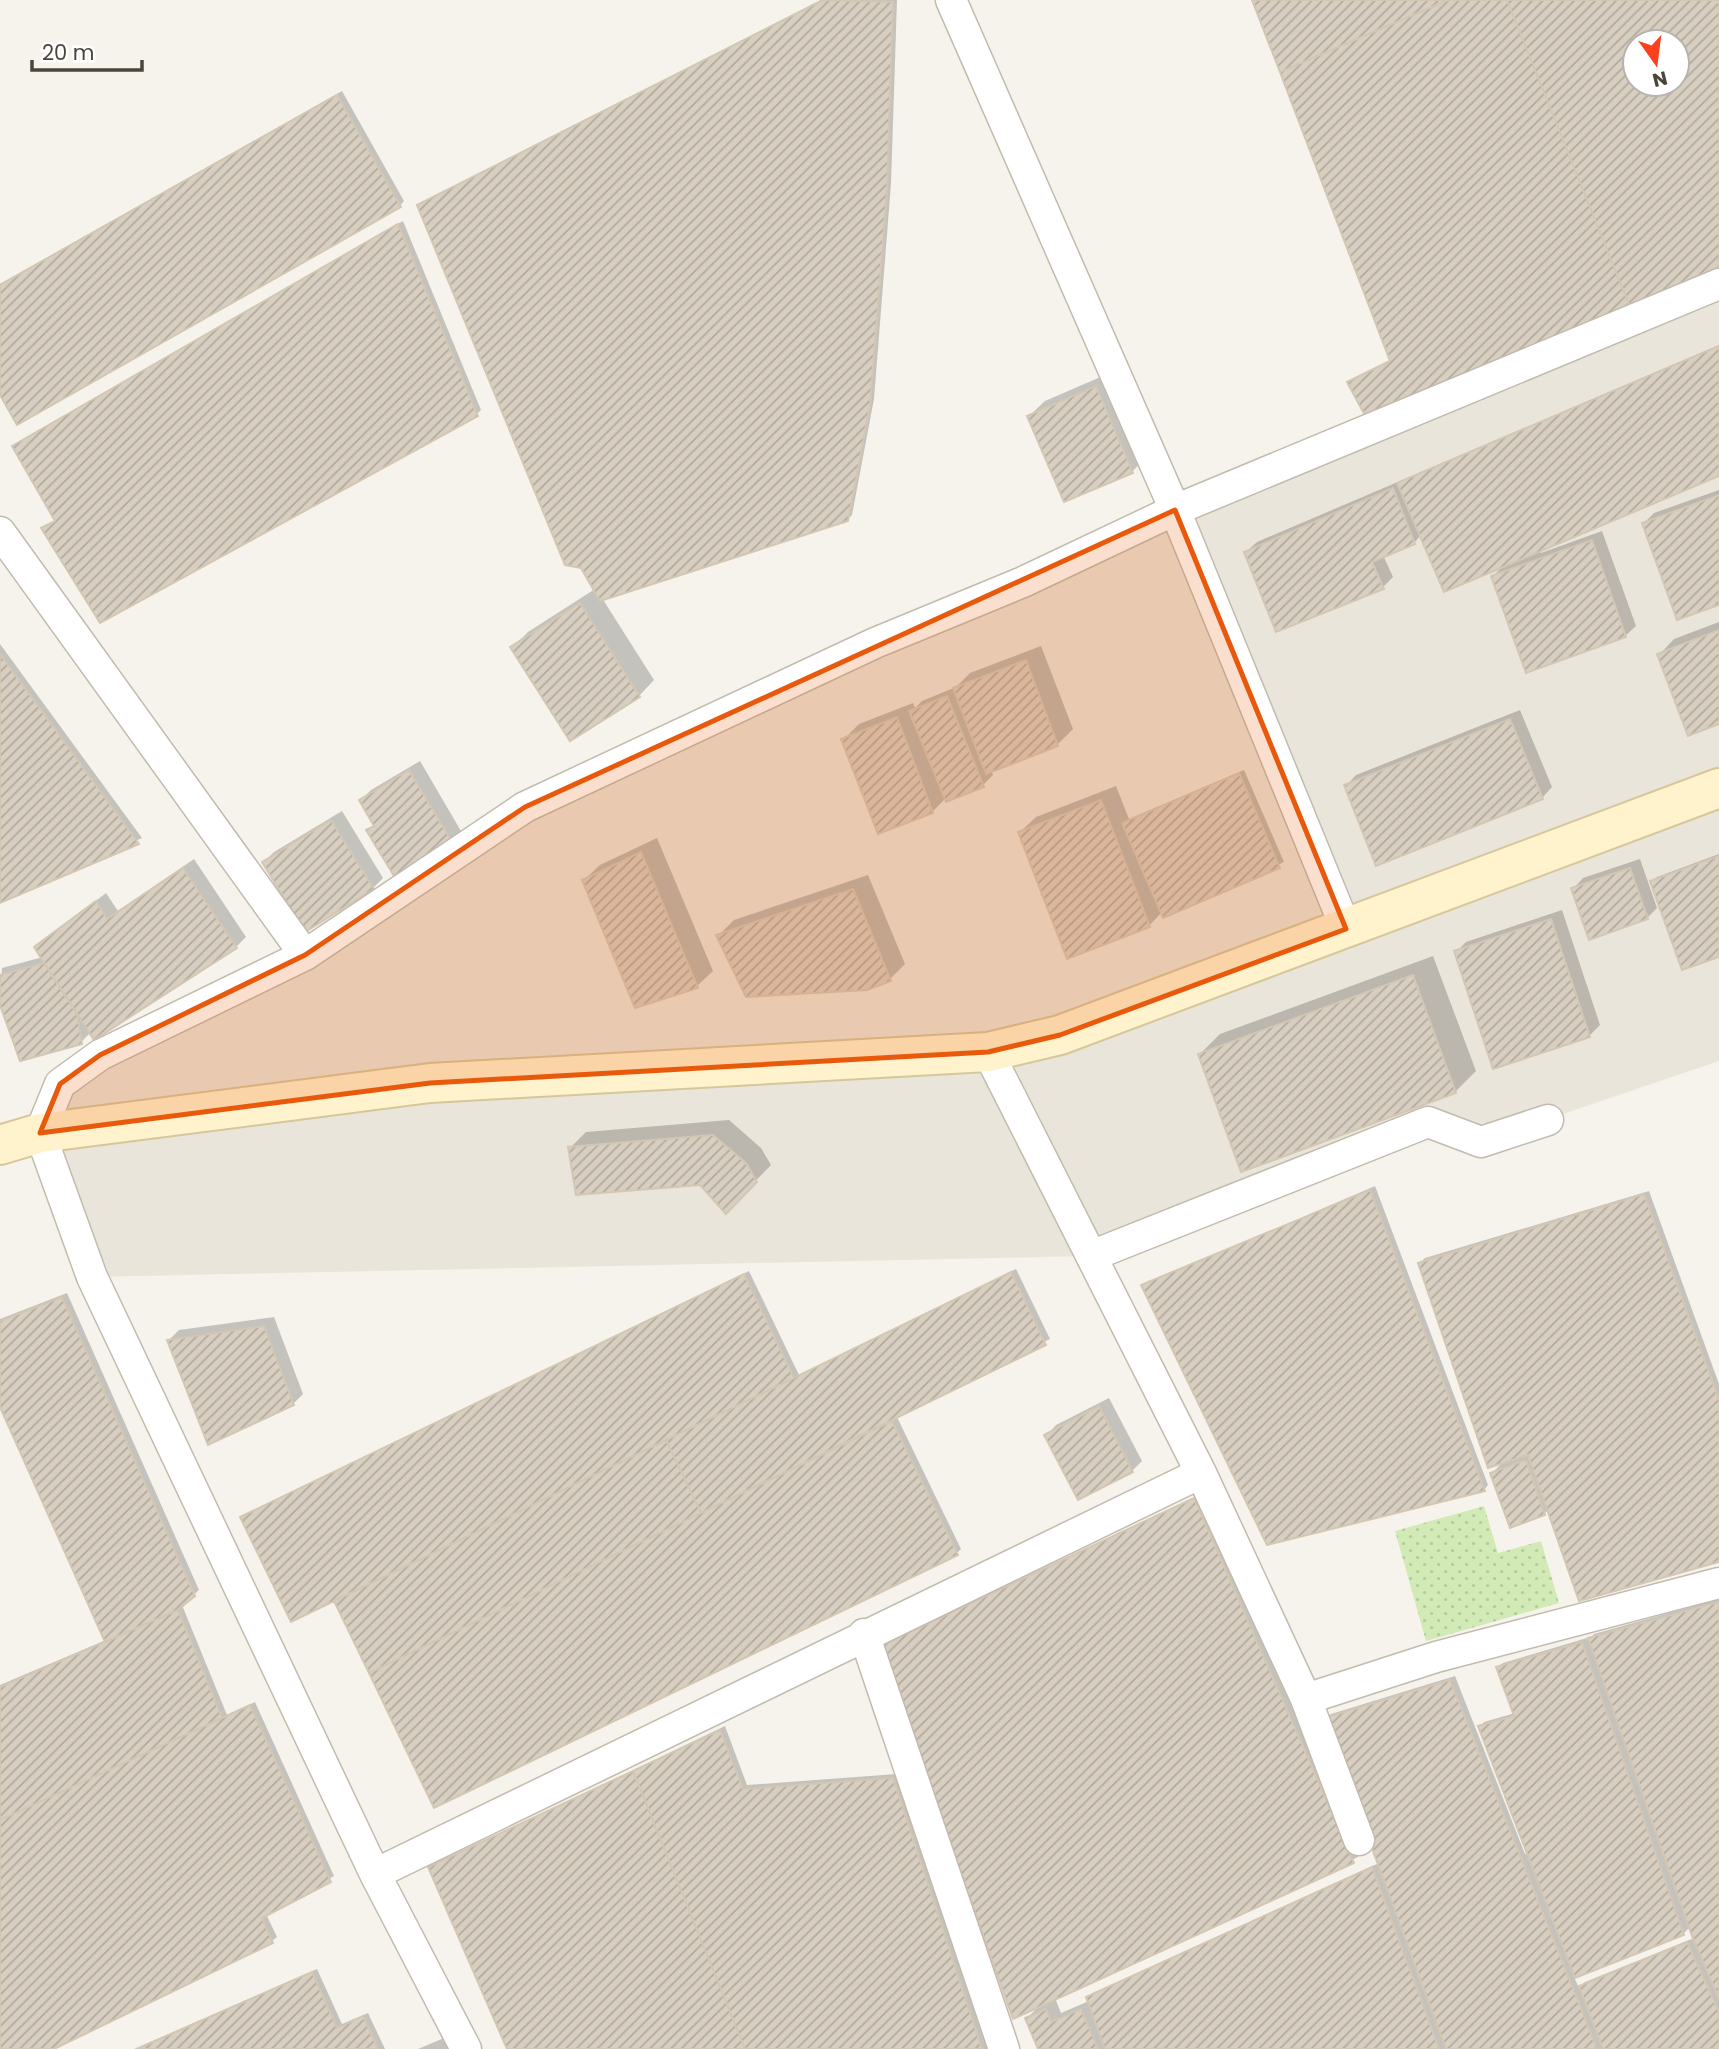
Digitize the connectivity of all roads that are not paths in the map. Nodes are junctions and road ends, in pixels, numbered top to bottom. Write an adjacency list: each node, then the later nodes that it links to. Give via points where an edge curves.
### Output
1 (951, 0): 3 (street)
2 (1719, 284): 3 (street)
3 (1175, 510): 6 (street); 7 (street, via 1023,582 875,643 525,807)
4 (0, 532): 7 (street)
5 (1719, 788): 6 (street)
6 (1346, 929): 8 (street, via 1060,1035)
7 (305, 955): 10 (street, via 100,1055 60,1084)
8 (988, 1052): 10 (street, via 430,1083); 12 (street)
9 (1548, 1120): 12 (street, via 1481,1142 1428,1122)
10 (40, 1133): 11 (street); 18 (street, via 92,1277)
11 (0, 1145)
12 (1091, 1256): 13 (street)
13 (1201, 1473): 15 (street); 16 (street)
14 (1719, 1583): 16 (street, via 1436,1657)
15 (864, 1634): 18 (street); 20 (street)
16 (1306, 1699): 17 (street)
17 (1359, 1840)
18 (375, 1874): 19 (street)
19 (466, 2049)
20 (1004, 2049)

